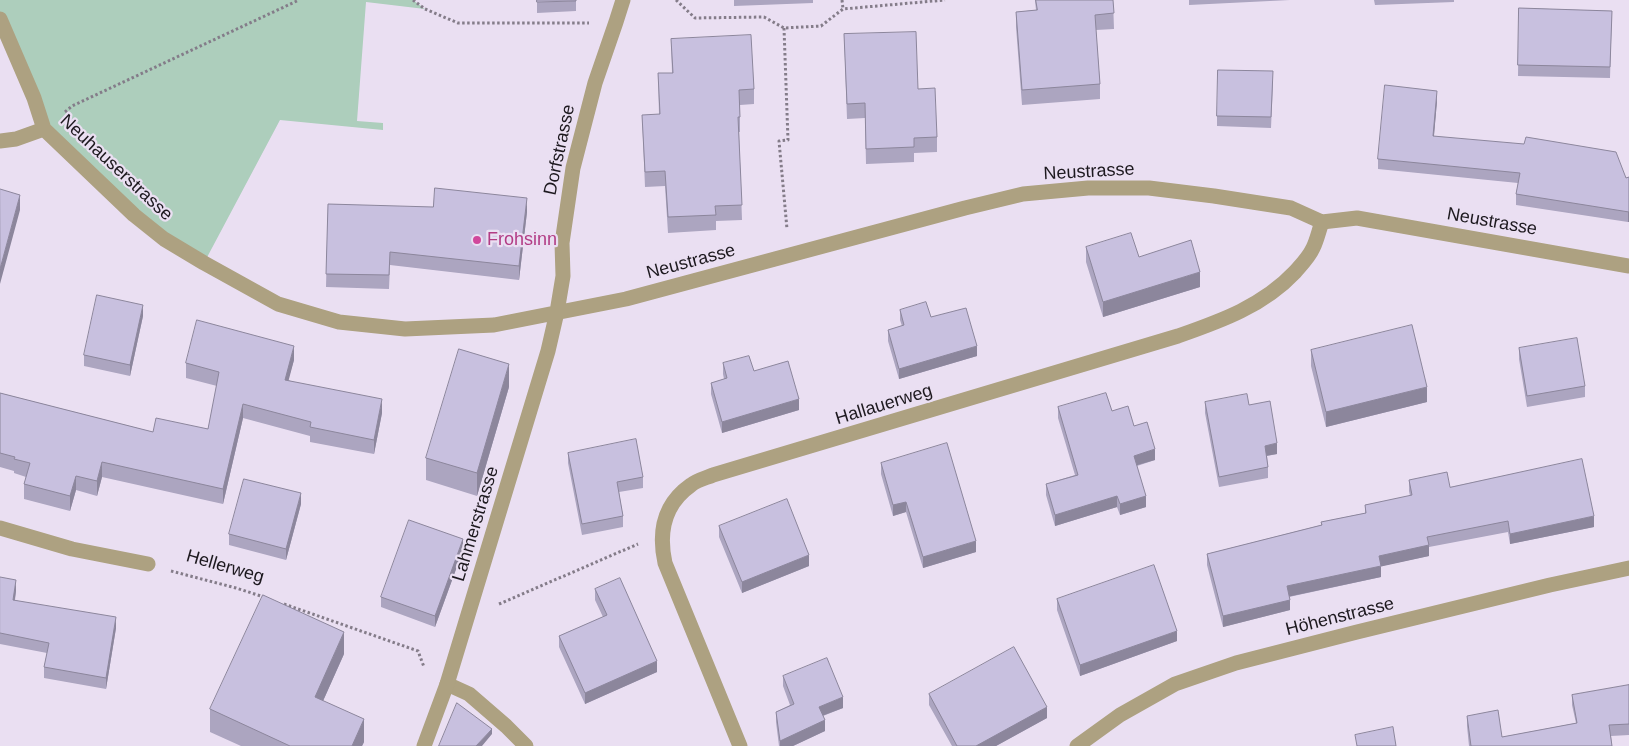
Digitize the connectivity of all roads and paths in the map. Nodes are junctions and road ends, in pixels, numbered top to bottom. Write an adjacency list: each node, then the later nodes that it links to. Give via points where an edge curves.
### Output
1 (299, 0): 11 (path, via 72,106)
2 (413, 0): 9 (path, via 458,24)
3 (623, 0): 9 (street, Dorfstrasse)
4 (676, 0): 10 (path, via 695,18 764,17)
5 (842, 0): 7 (path)
6 (945, 0): 7 (path)
7 (843, 9): 10 (path, via 821,26)
8 (0, 19): 11 (street, Neuhauserstrasse)
9 (616, 22): 16 (street, Dorfstrasse, via 594,83 572,168)
10 (784, 28): 14 (path, via 788,140 779,141)
11 (44, 129): 12 (street); 16 (street, Neuhauserstrasse, via 134,215 164,239 278,304 339,322 405,328 494,324)
12 (0, 141)
13 (1322, 222): 14 (street, Neustrasse, via 1291,208 1214,196 1149,188 1088,188 1023,194); 15 (street, Neustrasse, via 1357,218); 18 (street, Hallauerweg, via 1314,247 1289,278 1271,294 1232,317 713,475 692,483 677,497)
14 (789, 254): 16 (street, Neustrasse, via 626,299)
15 (1629, 266)
16 (557, 312): 24 (street, Lahmerstrasse)
17 (0, 528): 19 (street, via 72,549)
18 (661, 534): 23 (path); 27 (street, Hallauerweg, via 665,563)
19 (148, 564): 21 (path, Hellerweg)
20 (1629, 568): 28 (street, Höhenstrasse, via 1236,664 1175,684 1120,715)
21 (272, 600)
22 (281, 604): 24 (path, Hellerweg, via 418,651 429,678)
23 (499, 604)
24 (447, 684): 25 (street, Lahmerstrasse); 26 (street, via 469,694)
25 (424, 746)
26 (526, 746)
27 (740, 746)
28 (1077, 746)

